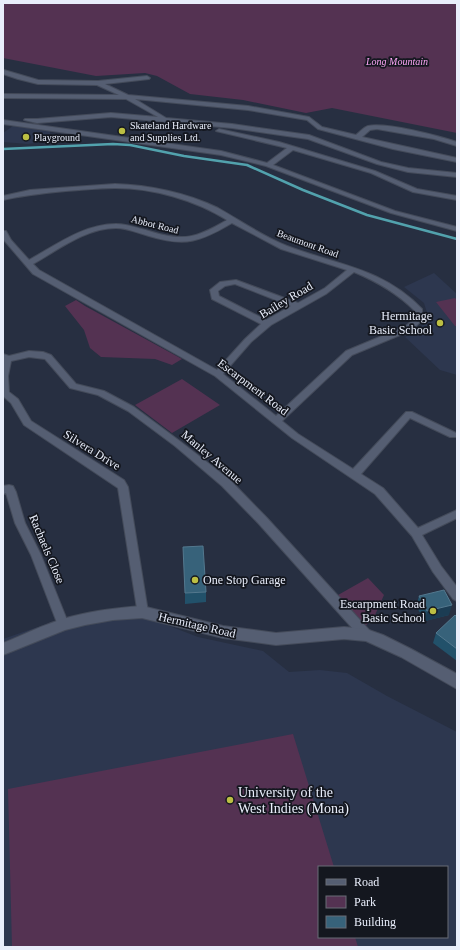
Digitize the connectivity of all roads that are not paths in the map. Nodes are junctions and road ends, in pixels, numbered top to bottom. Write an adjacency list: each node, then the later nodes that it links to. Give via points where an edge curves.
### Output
1 (4, 72): 3 (street, via 38,82)
2 (147, 78): 3 (street)
3 (98, 82): 5 (street)
4 (3, 96): 5 (street)
5 (127, 97): 7 (street); 10 (street, via 279,113 309,119 320,128)
6 (3, 118): 7 (street, via 37,121 111,115)
7 (165, 119): 9 (street)
8 (3, 122): 14 (street, via 221,153)
9 (187, 122): 12 (street, via 191,127 250,137); 15 (street, via 309,137 378,163 414,171)
10 (357, 138): 11 (street, via 368,128 377,127 435,137); 13 (street)
11 (457, 144)
12 (291, 148): 14 (street); 17 (street, via 373,172 415,190)
13 (457, 160)
14 (268, 165): 19 (street, via 393,212)
15 (457, 176)
16 (3, 198): 18 (street, Beaumont Road, via 25,193 115,186 145,188 210,208)
17 (457, 198)
18 (233, 220): 21 (street, Abbot Road, via 196,239 182,241 168,240 130,228 104,228 79,235); 22 (street, Beaumont Road, via 284,247)
19 (457, 229)
20 (3, 233): 21 (street, Escarpment Road, via 8,242)
21 (29, 263): 26 (street, Escarpment Road, via 36,272 63,288)
22 (353, 270): 23 (street, Bailey Road, via 319,295); 28 (street, Beaumont Road, via 385,283 411,300 419,311 418,320 408,328 349,353)
23 (298, 306): 24 (street, Bailey Road); 24 (street, via 236,282 223,284 214,290 215,297)
24 (267, 324): 26 (street, Bailey Road)
25 (6, 358): 27 (street, Silvera Drive); 37 (street, Manley Avenue, via 29,354 48,357 74,386 101,393 131,409 178,444 226,483)
26 (218, 374): 28 (street, Escarpment Road)
27 (4, 394): 35 (street, Silvera Drive, via 15,401 27,423 123,487)
28 (277, 420): 30 (street, Escarpment Road, via 295,436)
29 (453, 434): 30 (street, via 409,414)
30 (354, 474): 33 (street, Escarpment Road, via 379,491)
31 (3, 490): 36 (street, Rachaels Close, via 9,489 11,492 20,523 36,555)
32 (457, 514): 33 (street)
33 (416, 533): 34 (street, Escarpment Road, via 437,569)
34 (457, 596)
35 (142, 612): 36 (street, Hermitage Road, via 113,614); 37 (street, Hermitage Road, via 223,632 268,638 344,633)
36 (63, 625): 38 (street, Hermitage Road)
37 (366, 635): 39 (street, Hermitage Road, via 406,653)
38 (3, 648)
39 (457, 682)

